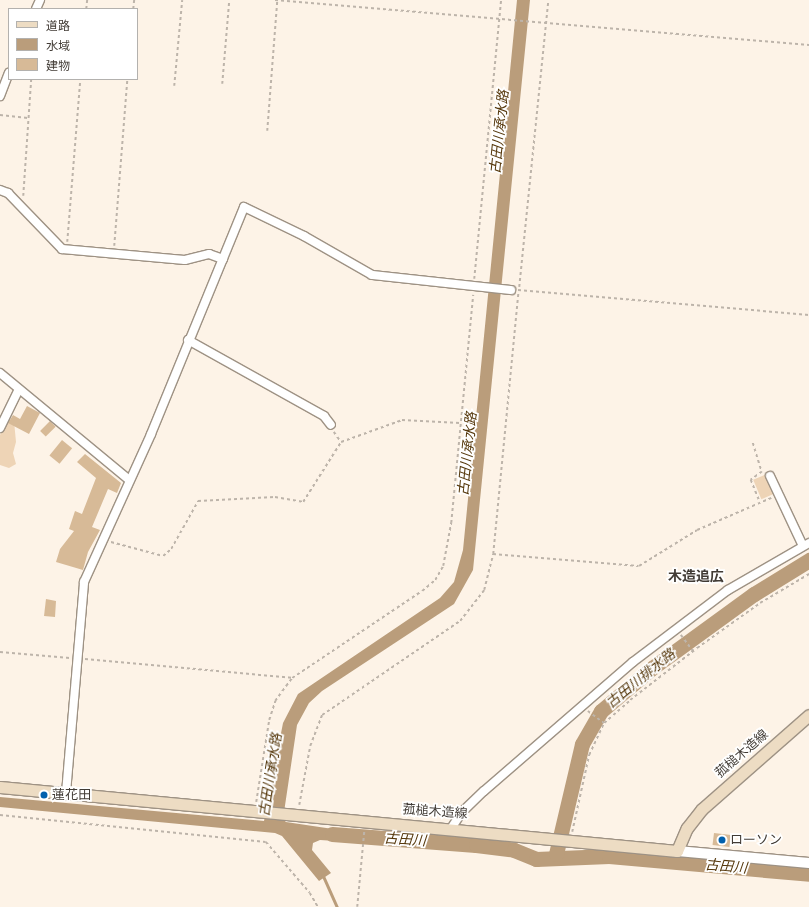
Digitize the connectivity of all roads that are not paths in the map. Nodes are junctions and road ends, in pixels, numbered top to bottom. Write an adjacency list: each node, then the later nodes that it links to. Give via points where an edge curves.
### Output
1 (8, 75): 2 (street)
2 (0, 96)
3 (0, 190): 4 (street, via 8,193 59,248 185,260 209,254)
4 (223, 259): 5 (street, via 247,206 372,275); 6 (street)
5 (515, 290)
6 (188, 340): 9 (street, via 324,416); 12 (street, via 150,434)
7 (0, 373): 8 (street)
8 (19, 389): 10 (street); 12 (street)
9 (331, 425)
10 (0, 428)
11 (770, 476): 13 (street, via 777,495)
12 (128, 479): 16 (street, via 82,590)
13 (806, 544): 17 (street, via 728,590 633,662 484,791 462,812)
14 (809, 715): 18 (main road, 菰槌木造線, via 702,810 687,828)
15 (0, 787): 16 (main road, 菰槌木造線)
16 (66, 793): 17 (main road, 菰槌木造線)
17 (452, 827): 18 (main road, 菰槌木造線)
18 (678, 851): 19 (street)
19 (809, 863)

